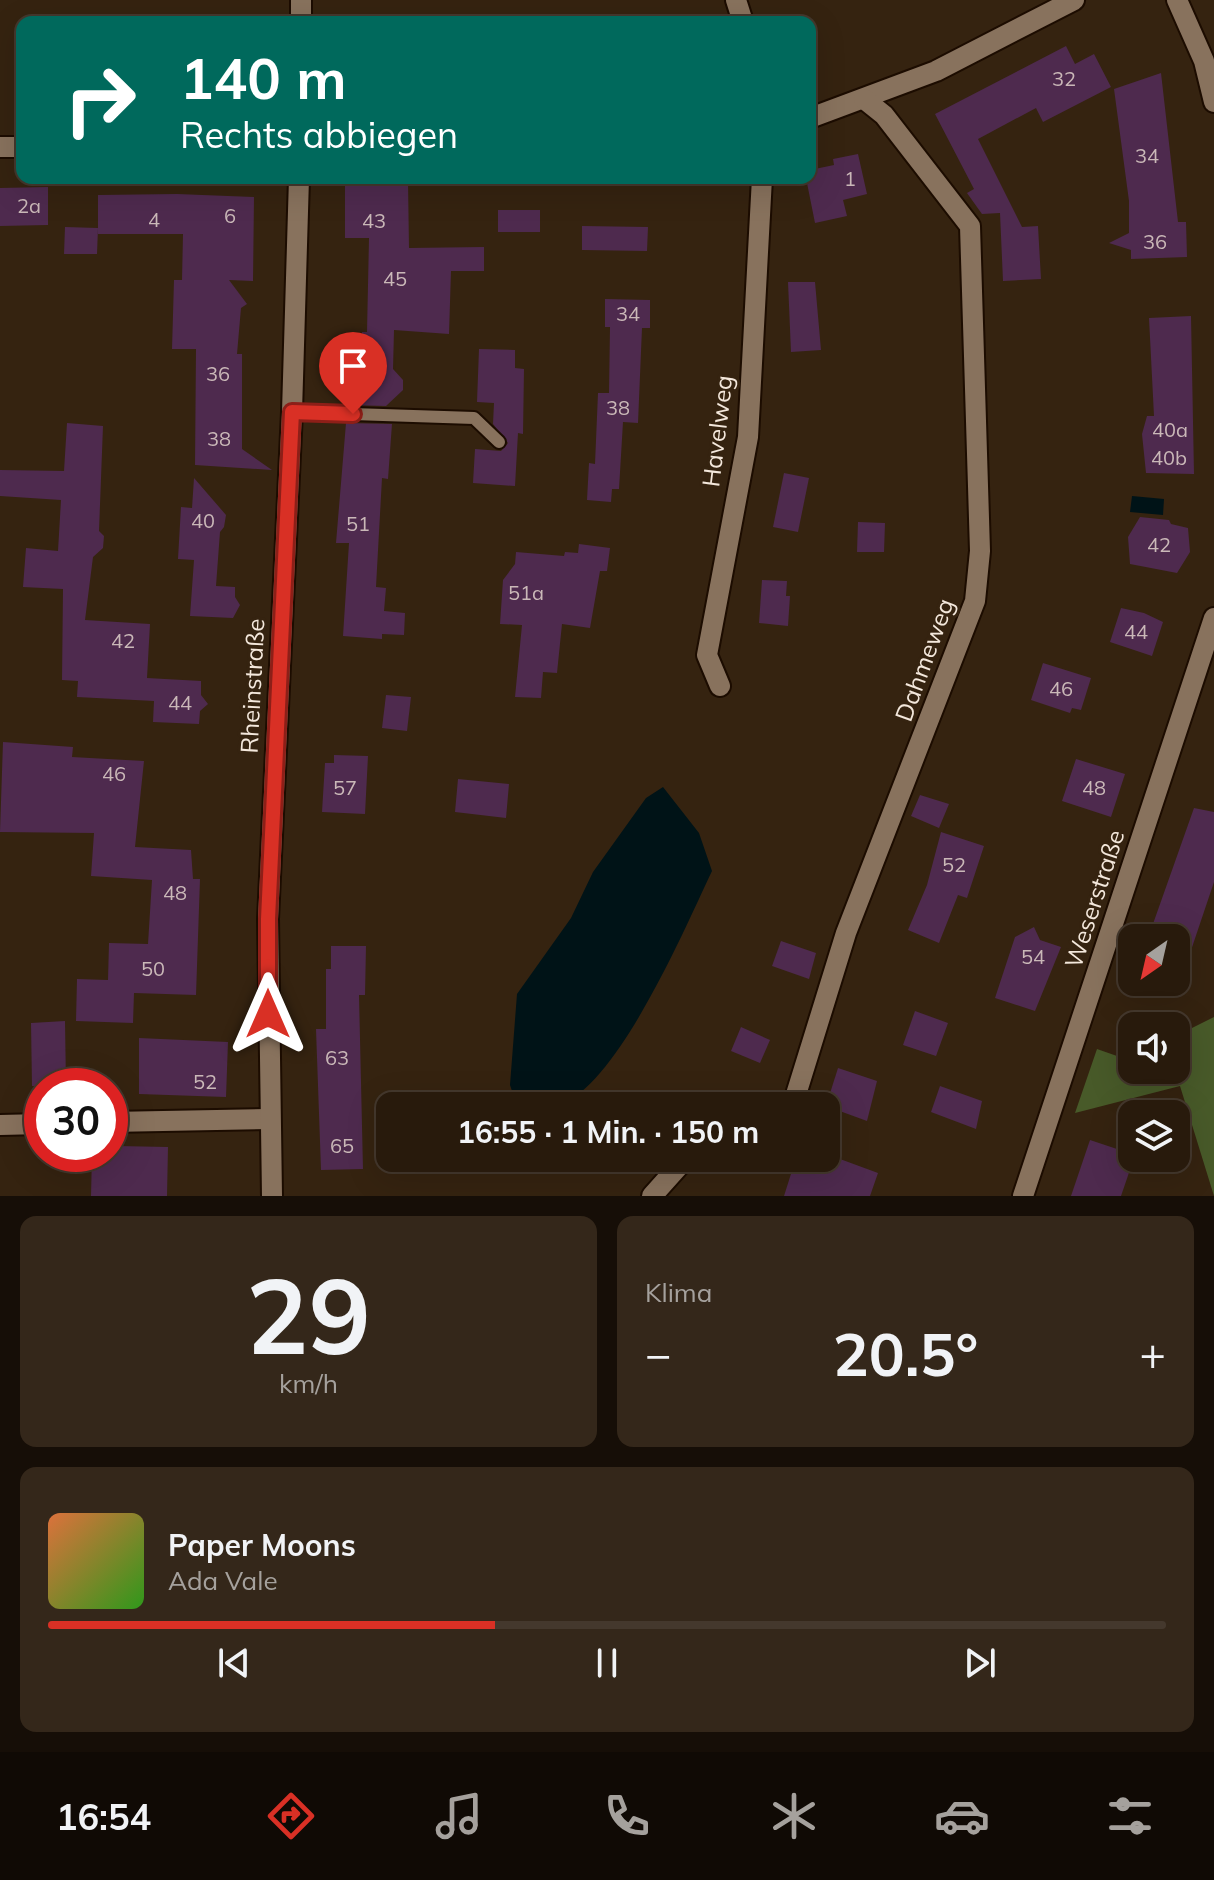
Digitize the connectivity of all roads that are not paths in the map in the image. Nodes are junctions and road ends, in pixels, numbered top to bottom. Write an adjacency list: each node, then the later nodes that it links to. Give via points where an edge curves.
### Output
1 (1074, 0): 3 (street, via 936,71)
2 (1177, 0): 4 (street, via 1204,61)
3 (864, 99): 5 (street); 12 (street, Dahmeweg, via 884,115 970,226 980,551 975,601 846,933)
4 (1214, 102)
5 (816, 116)
6 (299, 184): 8 (street, Rheinstraße)
7 (762, 184): 11 (street, Havelweg, via 748,437 707,655)
8 (292, 412): 9 (lane, via 474,418); 13 (street, Rheinstraße, via 268,919)
9 (499, 442)
10 (1214, 618): 20 (street, Weserstraße)
11 (720, 686)
12 (797, 1092)
13 (268, 1119): 14 (street); 18 (street, Rheinstraße)
14 (128, 1122)
15 (24, 1124): 16 (street)
16 (0, 1125)
17 (673, 1172): 19 (street)
18 (272, 1196)
19 (652, 1196)
20 (1023, 1196)

